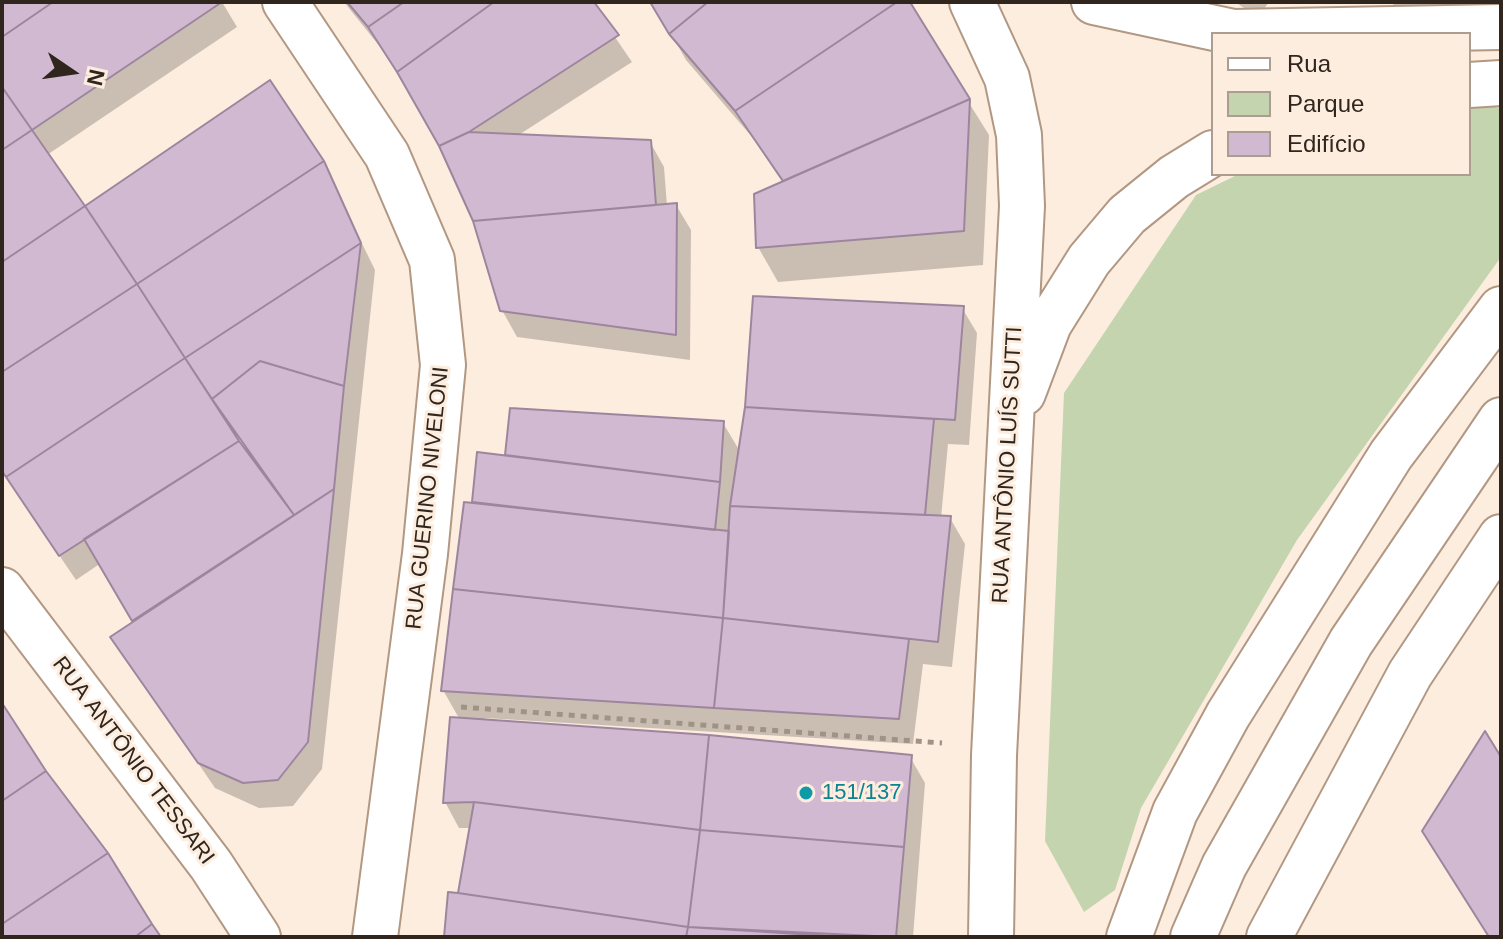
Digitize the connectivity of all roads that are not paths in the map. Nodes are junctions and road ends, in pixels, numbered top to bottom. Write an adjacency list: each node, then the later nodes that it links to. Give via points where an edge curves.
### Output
1 (285, 2): 14 (street, RUA GUERINO NIVELONI, via 393,168 432,260 443,365 425,554)
2 (972, 2): 10 (street, RUA ANTÔNIO LUÍS SUTTI, via 1007,78 1019,135 1022,206)
3 (1094, 2): 4 (street, via 1233,32)
4 (1501, 27)
5 (1501, 83): 6 (street)
6 (1471, 85)
7 (1211, 154): 10 (street, via 1127,215 1089,260 1049,324)
8 (1501, 309): 16 (street, via 1391,455 1228,715 1175,812)
9 (1501, 420): 17 (street, via 1351,642 1224,866)
10 (1008, 432): 15 (street, RUA ANTÔNIO LUÍS SUTTI)
11 (1501, 537): 18 (street, via 1410,674)
12 (2, 590): 13 (street, RUA ANTÔNIO TESSARI, via 211,865)
13 (258, 937)
14 (375, 937)
15 (991, 937)
16 (1129, 937)
17 (1193, 937)
18 (1269, 937)

